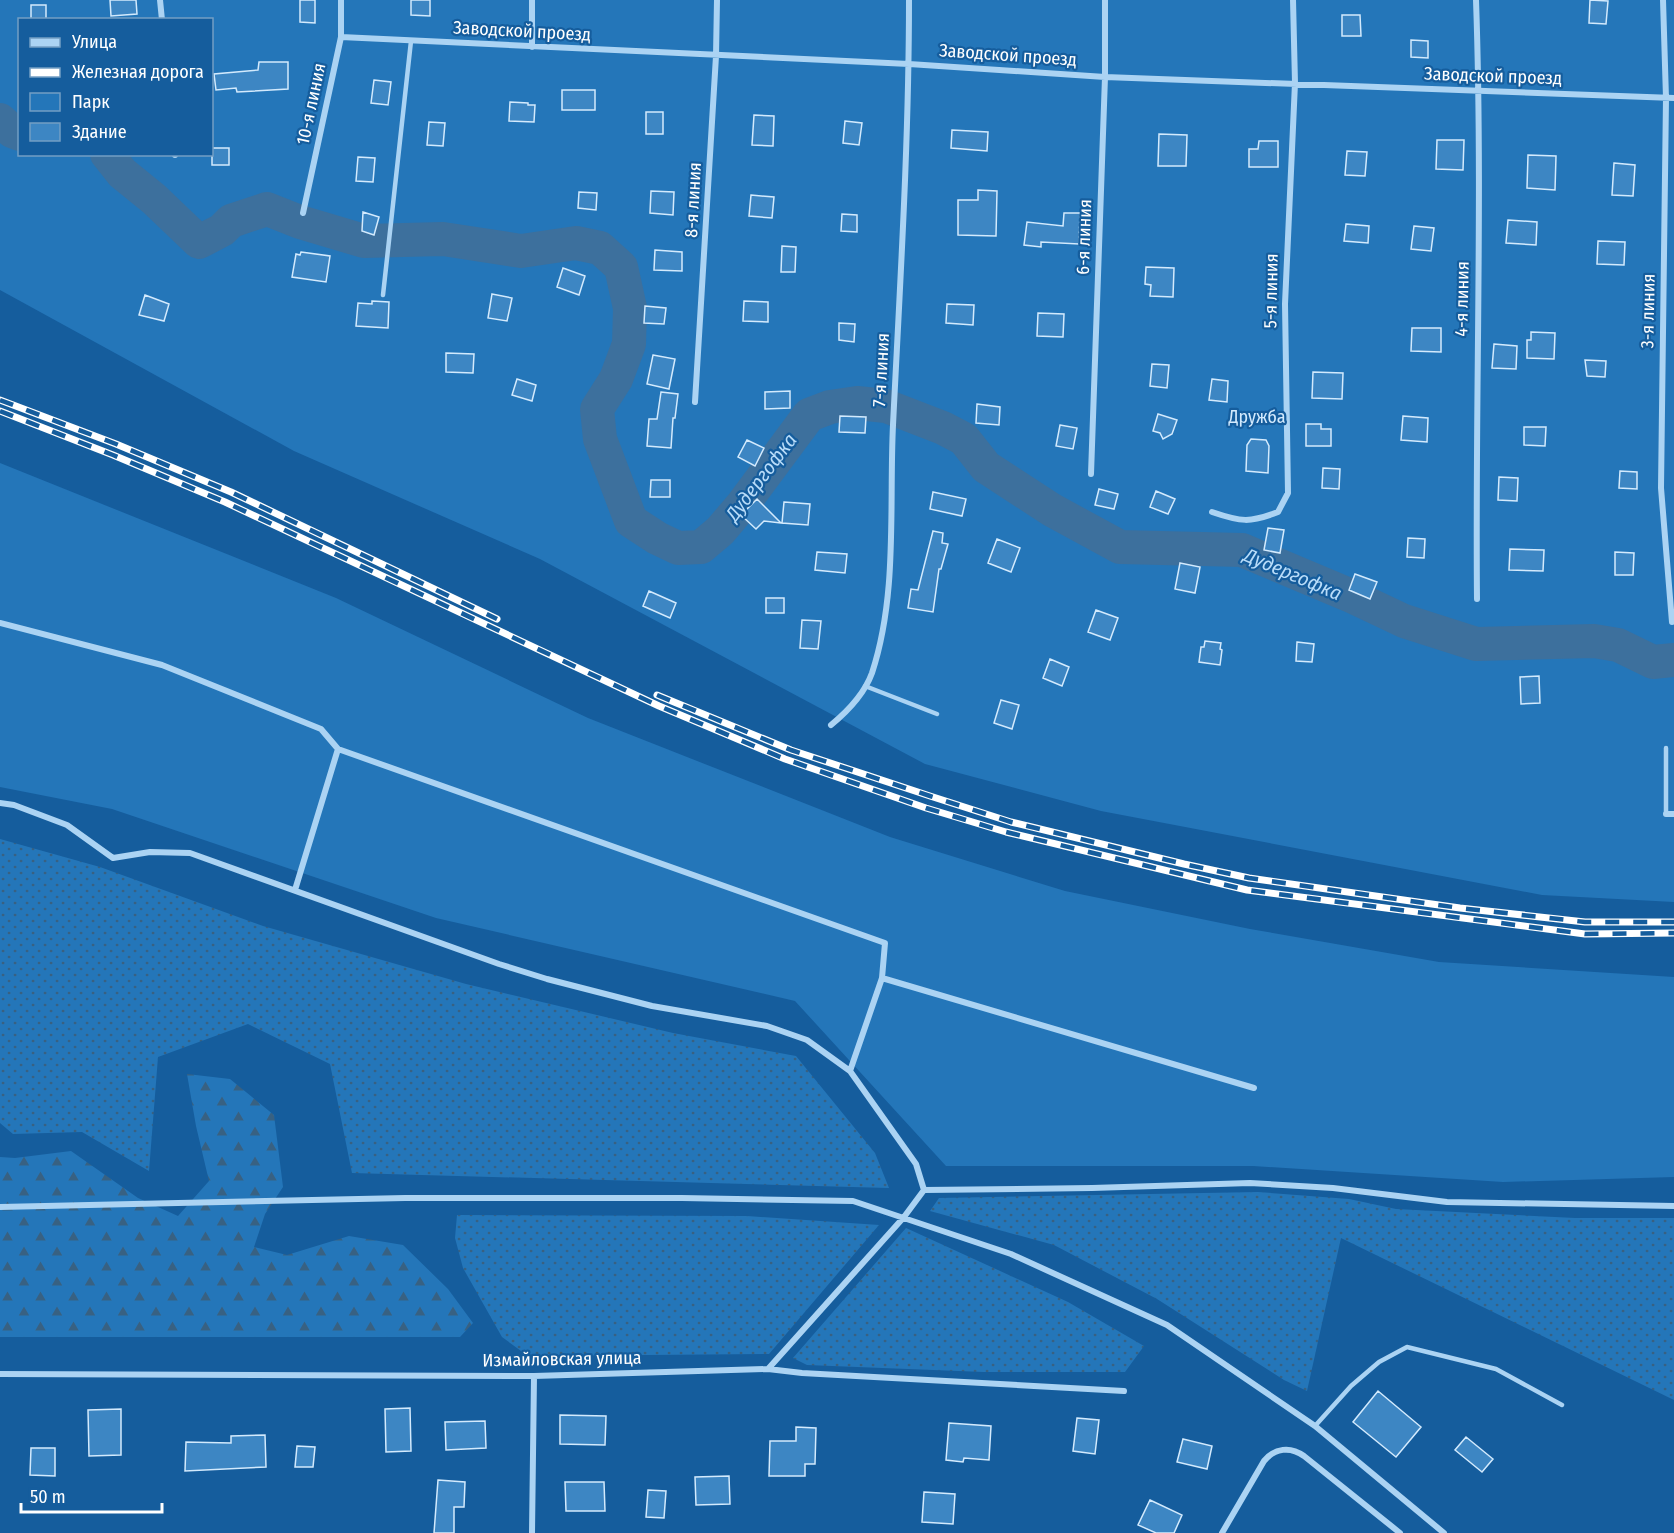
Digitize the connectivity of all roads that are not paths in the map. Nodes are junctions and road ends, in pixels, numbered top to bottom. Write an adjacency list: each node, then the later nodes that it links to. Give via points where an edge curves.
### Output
1 (160, 0): 10 (street)
2 (341, 0): 11 (street, 10-я линия)
3 (532, 0): 13 (street)
4 (717, 0): 14 (street, 8-я линия)
5 (909, 0): 15 (street, 7-я линия)
6 (1105, 0): 16 (street, 6-я линия)
7 (1293, 0): 17 (street, 5-я линия)
8 (1476, 0): 18 (street, 4-я линия)
9 (1663, 0): 19 (street, 3-я линия)
10 (162, 18)
11 (341, 37): 12 (street, Заводской проезд); 21 (street, 10-я линия)
12 (411, 41): 13 (street, Заводской проезд); 22 (lane)
13 (532, 47): 14 (street, Заводской проезд)
14 (716, 56): 15 (street, Заводской проезд); 23 (street, 8-я линия)
15 (909, 64): 16 (street, Заводской проезд); 29 (street, 7-я линия, via 889,591 872,674)
16 (1105, 77): 17 (street, Заводской проезд); 24 (street, 6-я линия)
17 (1295, 83): 18 (street, Заводской проезд); 25 (street, 5-я линия, via 1285,304 1288,493 1278,512 1262,518 1239,521)
18 (1479, 90): 19 (street, Заводской проезд); 26 (street, 4-я линия)
19 (1666, 98): 20 (street, Заводской проезд); 27 (street, 3-я линия, via 1661,488)
20 (1674, 98)
21 (303, 213)
22 (383, 295)
23 (695, 402)
24 (1091, 474)
25 (1212, 512)
26 (1477, 599)
27 (1672, 622)
28 (0, 623): 33 (street, via 162,665 321,729)
29 (865, 686): 30 (lane); 31 (street, 7-я линия, via 854,705)
30 (937, 714)
31 (831, 725)
32 (1666, 748): 35 (lane)
33 (338, 749): 37 (street); 38 (street, via 885,943)
34 (0, 803): 37 (street, via 67,825 113,858 150,852 190,853)
35 (1666, 814): 36 (street)
36 (1674, 814)
37 (295, 890): 39 (street, via 547,979 652,1006 768,1026 807,1040)
38 (882, 978): 39 (street); 40 (street)
39 (850, 1071): 41 (street, via 916,1164)
40 (1254, 1088)
41 (924, 1190): 42 (street, via 1250,1183 1447,1202); 44 (street)
42 (1674, 1206)
43 (0, 1207): 44 (street, via 682,1198 853,1201)
44 (904, 1217): 45 (street); 50 (street, via 1011,1254 1167,1325)
45 (768, 1369): 47 (street, Измайловская улица); 48 (street, Измайловская улица)
46 (0, 1374): 47 (street, Измайловская улица)
47 (534, 1376): 51 (street)
48 (1124, 1392)
49 (1562, 1405): 50 (lane, via 1496,1370 1407,1347 1379,1362 1351,1386)
50 (1315, 1426): 54 (street)
51 (532, 1533)
52 (1222, 1533): 53 (street, via 1264,1461 1273,1452 1286,1449 1304,1456)
53 (1400, 1533)
54 (1444, 1533)

